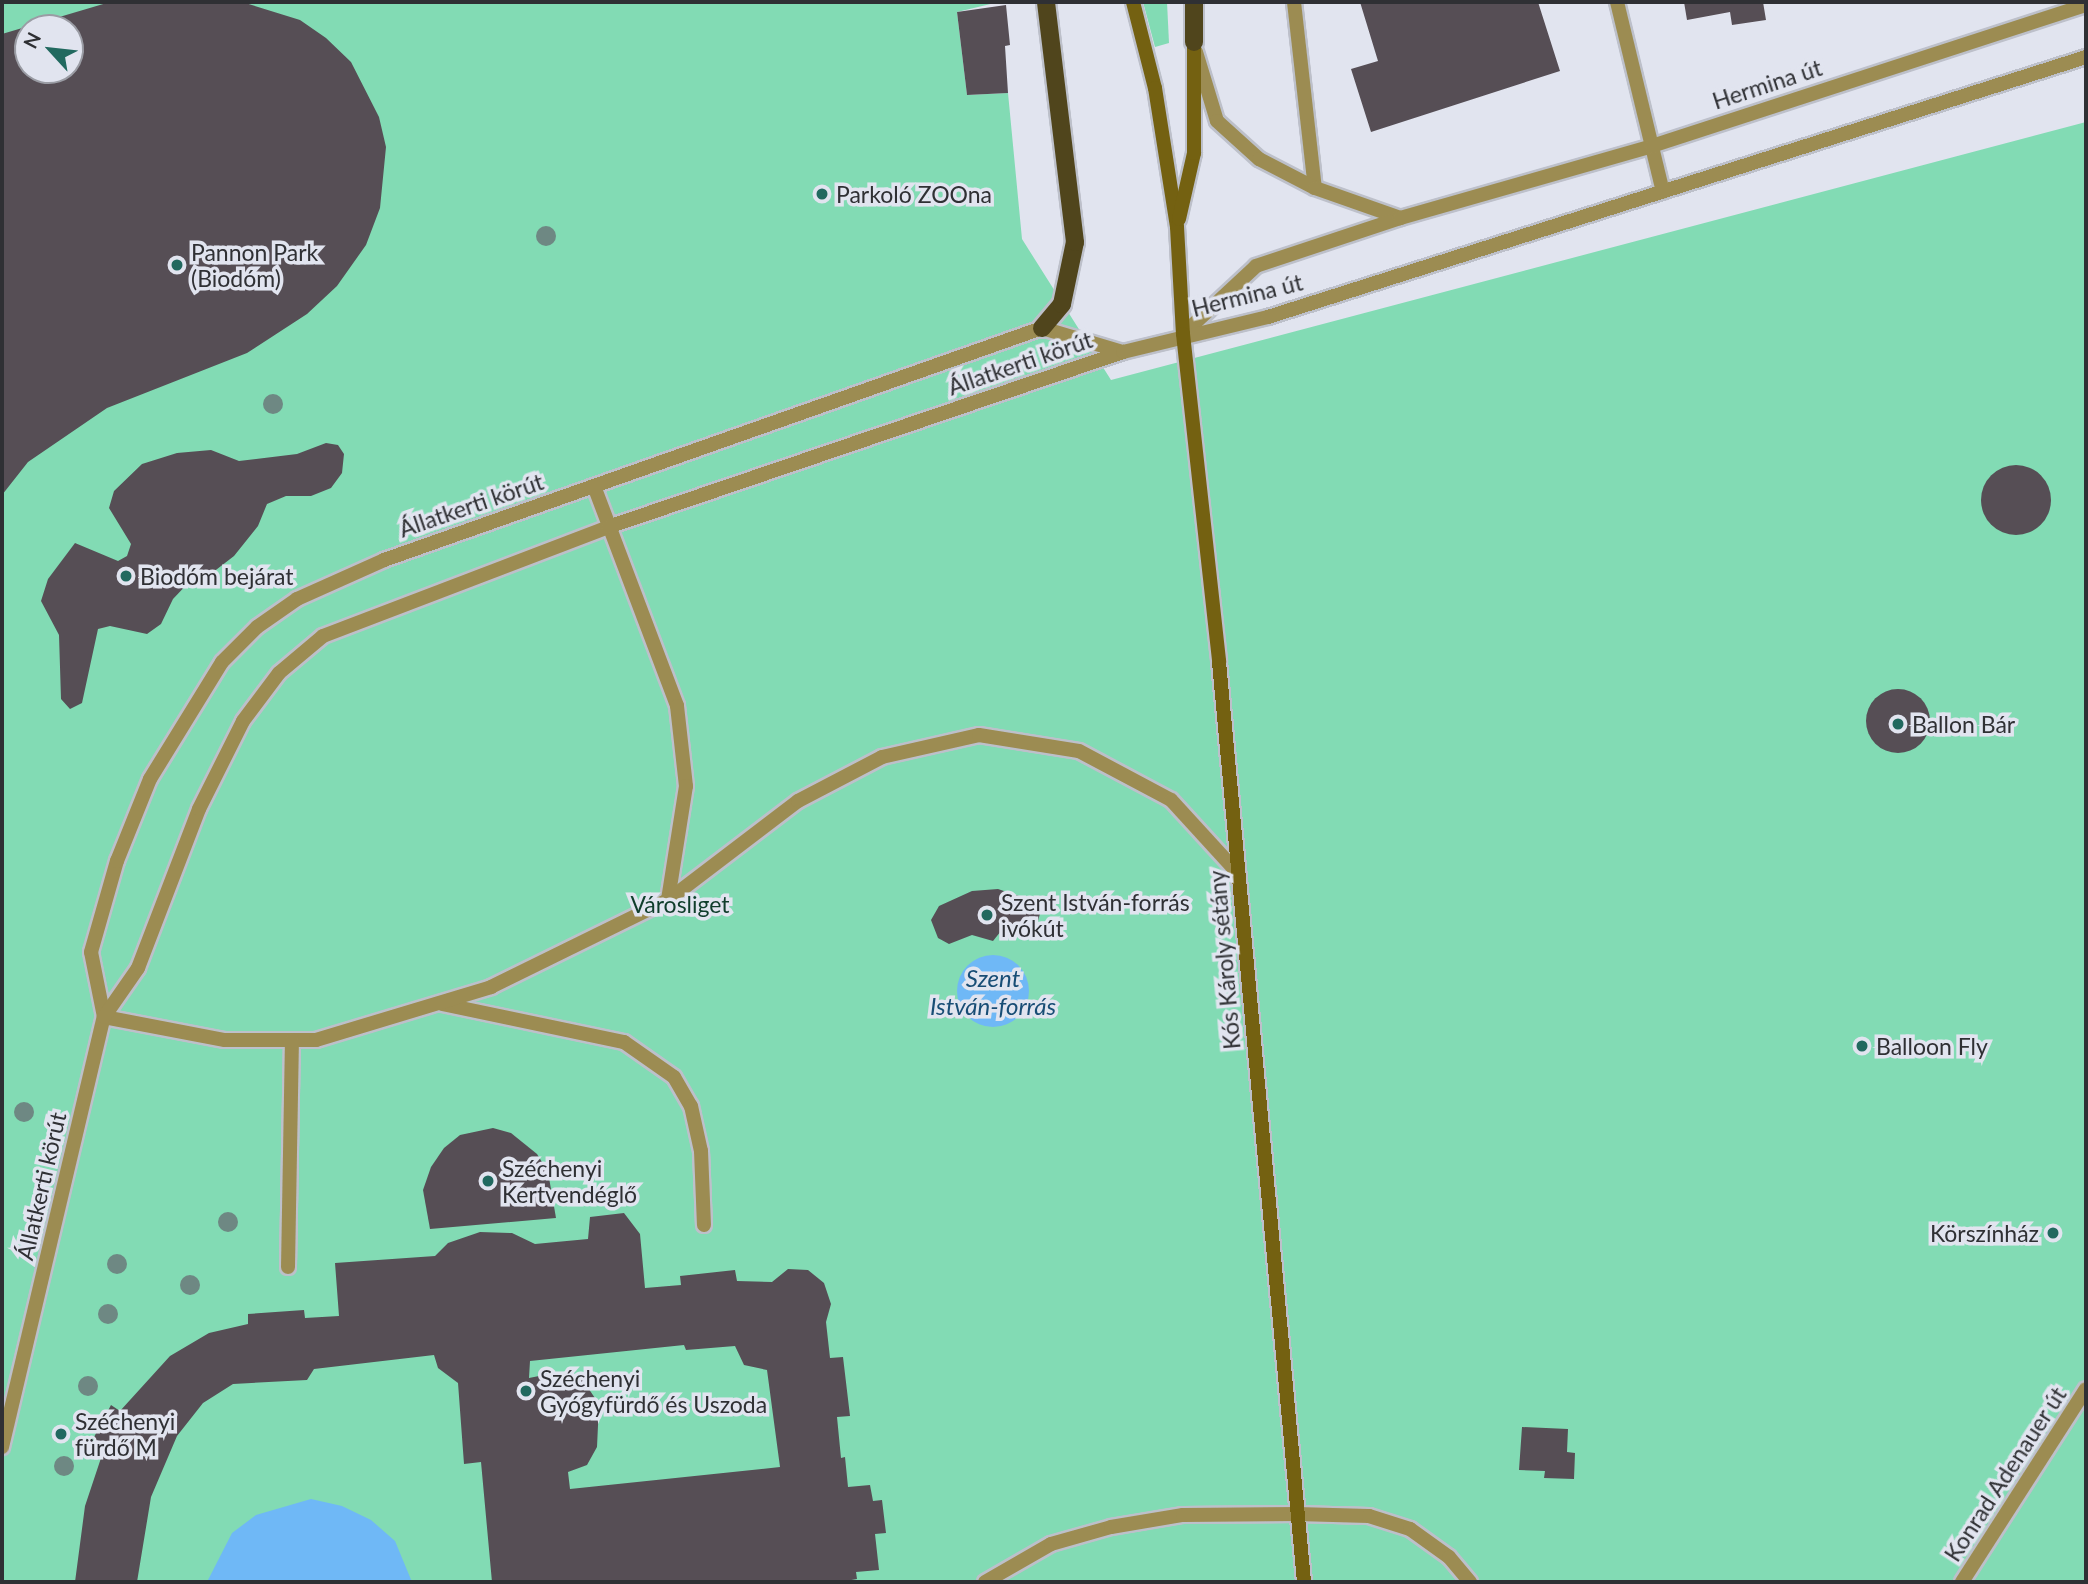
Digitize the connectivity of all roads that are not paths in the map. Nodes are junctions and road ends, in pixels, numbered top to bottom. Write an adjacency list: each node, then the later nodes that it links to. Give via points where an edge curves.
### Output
1 (1046, 2): 14 (main road, via 1075,242 1062,304)
2 (1133, 2): 13 (street, via 1155,88)
3 (1194, 2): 7 (main road)
4 (1294, 2): 10 (street)
5 (1617, 2): 9 (street)
6 (2086, 5): 9 (street, Hermina út)
7 (1194, 42): 10 (street, via 1217,121 1259,159); 13 (street, via 1194,153)
8 (2086, 57): 11 (street, Hermina út)
9 (1652, 145): 11 (street); 12 (street, Hermina út)
10 (1315, 188): 12 (street)
11 (1663, 192): 15 (street, Hermina út, via 1268,317)
12 (1400, 218): 15 (street, Hermina út, via 1256,266)
13 (1177, 227): 15 (street, Kós Károly sétány)
14 (1041, 328): 16 (street, Állatkerti körút); 17 (street, Állatkerti körút)
15 (1183, 334): 16 (street, Állatkerti körút); 19 (street, Kós Károly sétány)
16 (1123, 352): 18 (street, Állatkerti körút)
17 (594, 486): 18 (street); 22 (street, Állatkerti körút, via 341,578 297,599 257,626 222,662 150,779 117,861 91,952)
18 (608, 527): 20 (street, via 677,706 686,786); 22 (street, Állatkerti körút, via 323,636 279,673 243,721 199,808 138,968)
19 (1238, 873): 20 (street, via 1171,800 1079,751 979,735 882,757 798,801); 28 (street, Kós Károly sétány)
20 (668, 900): 21 (street, via 491,987)
21 (437, 1003): 23 (street, via 316,1040); 24 (street, via 624,1042 674,1077 691,1106 701,1152)
22 (104, 1017): 23 (street, via 225,1040); 27 (street, Állatkerti körút)
23 (292, 1040): 25 (street)
24 (704, 1225)
25 (288, 1267)
26 (2086, 1390): 32 (street, Konrad Adenauer út)
27 (2, 1447)
28 (1297, 1514): 29 (street, via 1183,1515 1111,1527 1051,1545); 30 (street, Kós Károly sétány); 31 (street, via 1369,1516 1410,1529 1448,1557)
29 (985, 1582)
30 (1304, 1582)
31 (1470, 1582)
32 (1962, 1582)

